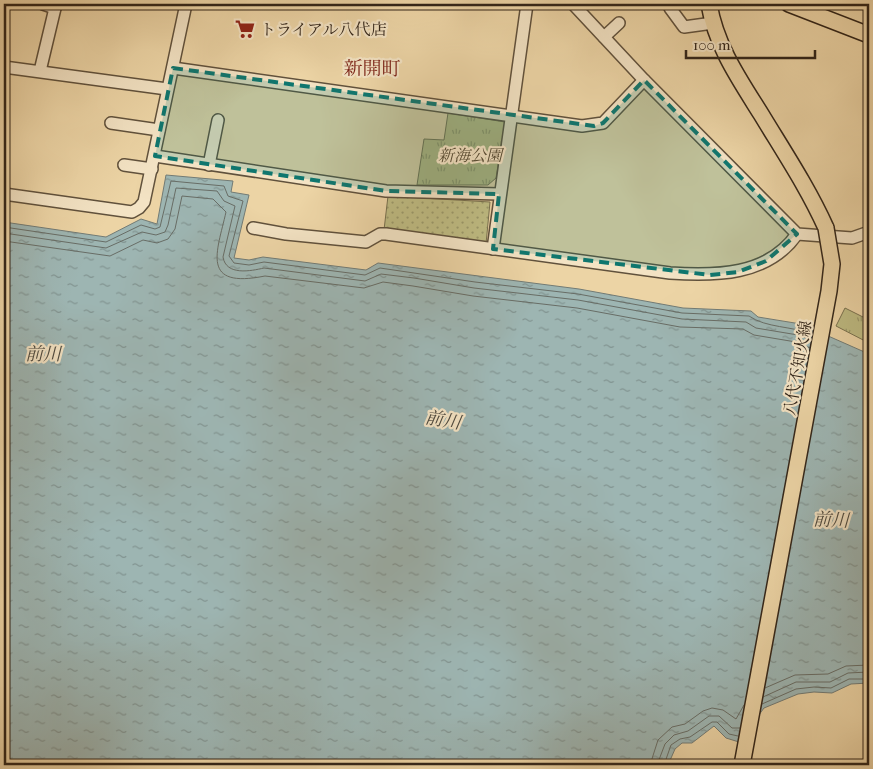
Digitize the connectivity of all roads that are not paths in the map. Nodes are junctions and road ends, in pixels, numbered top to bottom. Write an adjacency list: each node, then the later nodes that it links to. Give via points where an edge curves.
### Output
1 (42, 4): 8 (street)
2 (186, 4): 16 (street)
3 (527, 4): 20 (street)
4 (573, 4): 14 (street)
5 (710, 4): 11 (main road, 八代不知火線)
6 (789, 4): 13 (main road)
7 (815, 4): 12 (main road)
8 (56, 6): 17 (street)
9 (670, 8): 11 (street, via 684,27)
10 (619, 23): 14 (street)
11 (713, 23): 34 (main road, 八代不知火線, bridge, via 726,58 811,195 826,228 832,264)
12 (869, 25)
13 (869, 35)
14 (604, 37): 18 (street)
15 (4, 67): 17 (street)
16 (173, 68): 19 (street); 20 (street)
17 (40, 71): 19 (street)
18 (644, 80): 20 (street, via 604,123 594,126); 32 (street)
19 (167, 89): 23 (street)
20 (512, 117): 29 (street)
21 (218, 120): 26 (street)
22 (111, 123): 23 (street)
23 (159, 130): 24 (street)
24 (155, 156): 26 (street); 27 (street)
25 (124, 165): 27 (street)
26 (210, 165): 29 (street, via 386,191)
27 (152, 168): 28 (street, via 144,202 132,212)
28 (4, 194)
29 (499, 194): 33 (street)
30 (253, 228): 33 (street, via 366,242 386,234)
31 (869, 232): 32 (street, via 852,238)
32 (797, 234): 33 (street, via 791,243 766,261 738,272 710,275 670,273)
33 (493, 249)
34 (742, 765)

